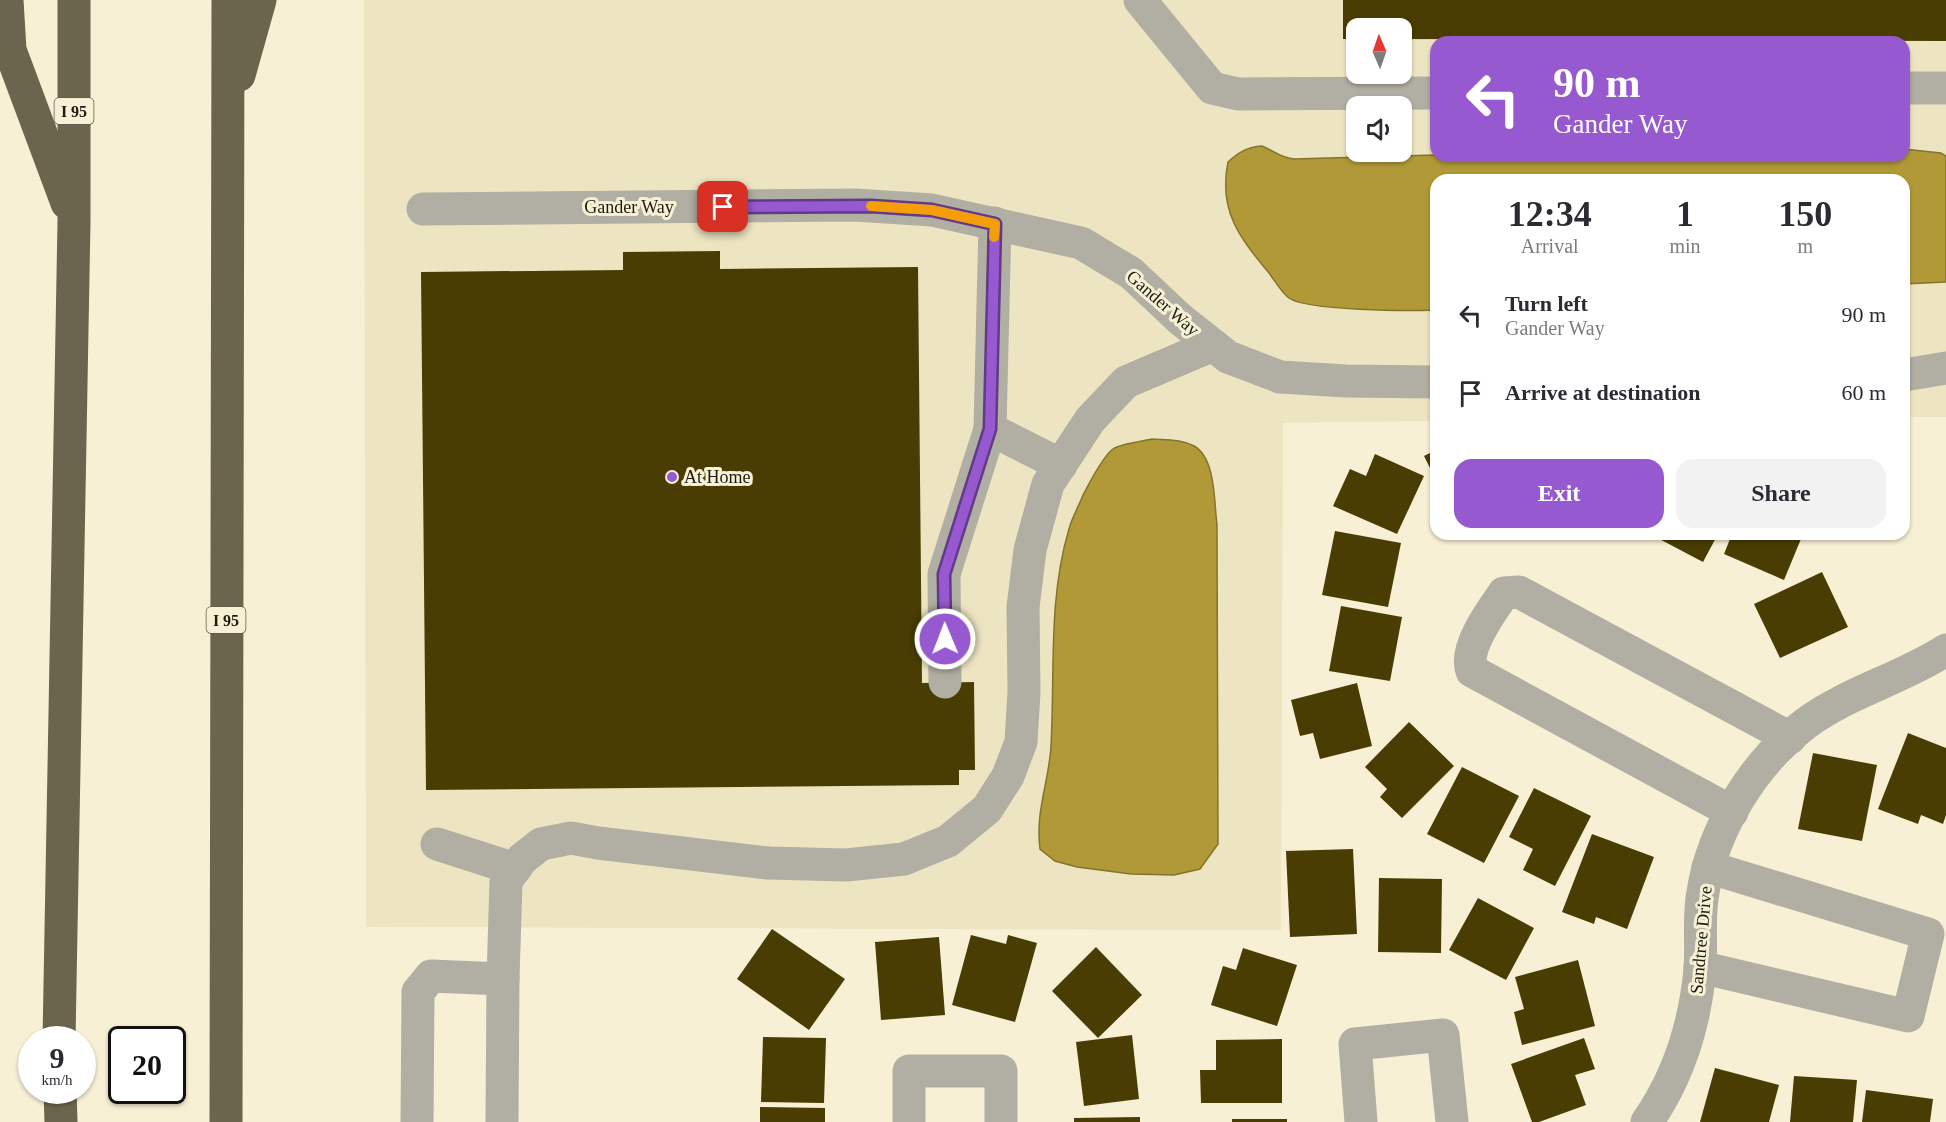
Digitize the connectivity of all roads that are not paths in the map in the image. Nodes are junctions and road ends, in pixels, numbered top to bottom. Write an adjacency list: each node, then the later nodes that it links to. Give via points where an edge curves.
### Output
1 (7, 0): 11 (highway, via 10,50)
2 (74, 0): 11 (highway, I 95)
3 (228, 0): 9 (highway, I 95)
4 (260, 0): 9 (highway)
5 (1140, 0): 8 (street, via 1212,88 1238,94)
6 (1910, 88): 7 (street)
7 (1946, 88)
8 (1430, 93)
9 (227, 117): 31 (highway, I 95)
10 (423, 209): 12 (street, Gander Way, via 855,205 932,210)
11 (74, 221): 28 (highway, I 95)
12 (995, 224): 13 (street, Gander Way, via 1081,243 1131,273); 17 (street)
13 (1213, 345): 16 (street, Gander Way, via 1228,357 1280,377); 18 (street, via 1126,382 1090,420)
14 (1946, 368): 15 (street)
15 (1910, 374)
16 (1430, 382)
17 (990, 429): 18 (street); 20 (street, via 944,574)
18 (1061, 465): 25 (street, via 1048,484 1030,550 1023,607 1021,742 1008,776 987,809 948,841 904,859 846,865 768,863 571,838 541,844)
19 (1946, 650): 21 (street, Sandtree Drive, via 1922,665 1843,700)
20 (945, 682)
21 (1790, 738): 22 (street, Sandtree Drive, via 1744,790); 22 (street, via 1519,592 1504,593 1480,629 1470,664 1472,671)
22 (1732, 812): 24 (street, Sandtree Drive)
23 (437, 844): 25 (street)
24 (1708, 867): 26 (street, Sandtree Drive, via 1700,912); 26 (street, via 1928,934 1908,1017)
25 (515, 869): 27 (street, via 506,881)
26 (1700, 967): 38 (street, Sandtree Drive, via 1682,1059 1663,1100)
27 (503, 979): 32 (street, via 431,976 418,992); 33 (street)
28 (59, 1026)
29 (60, 1104): 30 (highway)
30 (60, 1122)
31 (226, 1122)
32 (417, 1122)
33 (502, 1122)
34 (909, 1122): 35 (street, via 909,1071 1001,1071)
35 (1001, 1122)
36 (1361, 1122): 37 (street, via 1355,1044 1443,1035)
37 (1452, 1122)
38 (1647, 1122)

